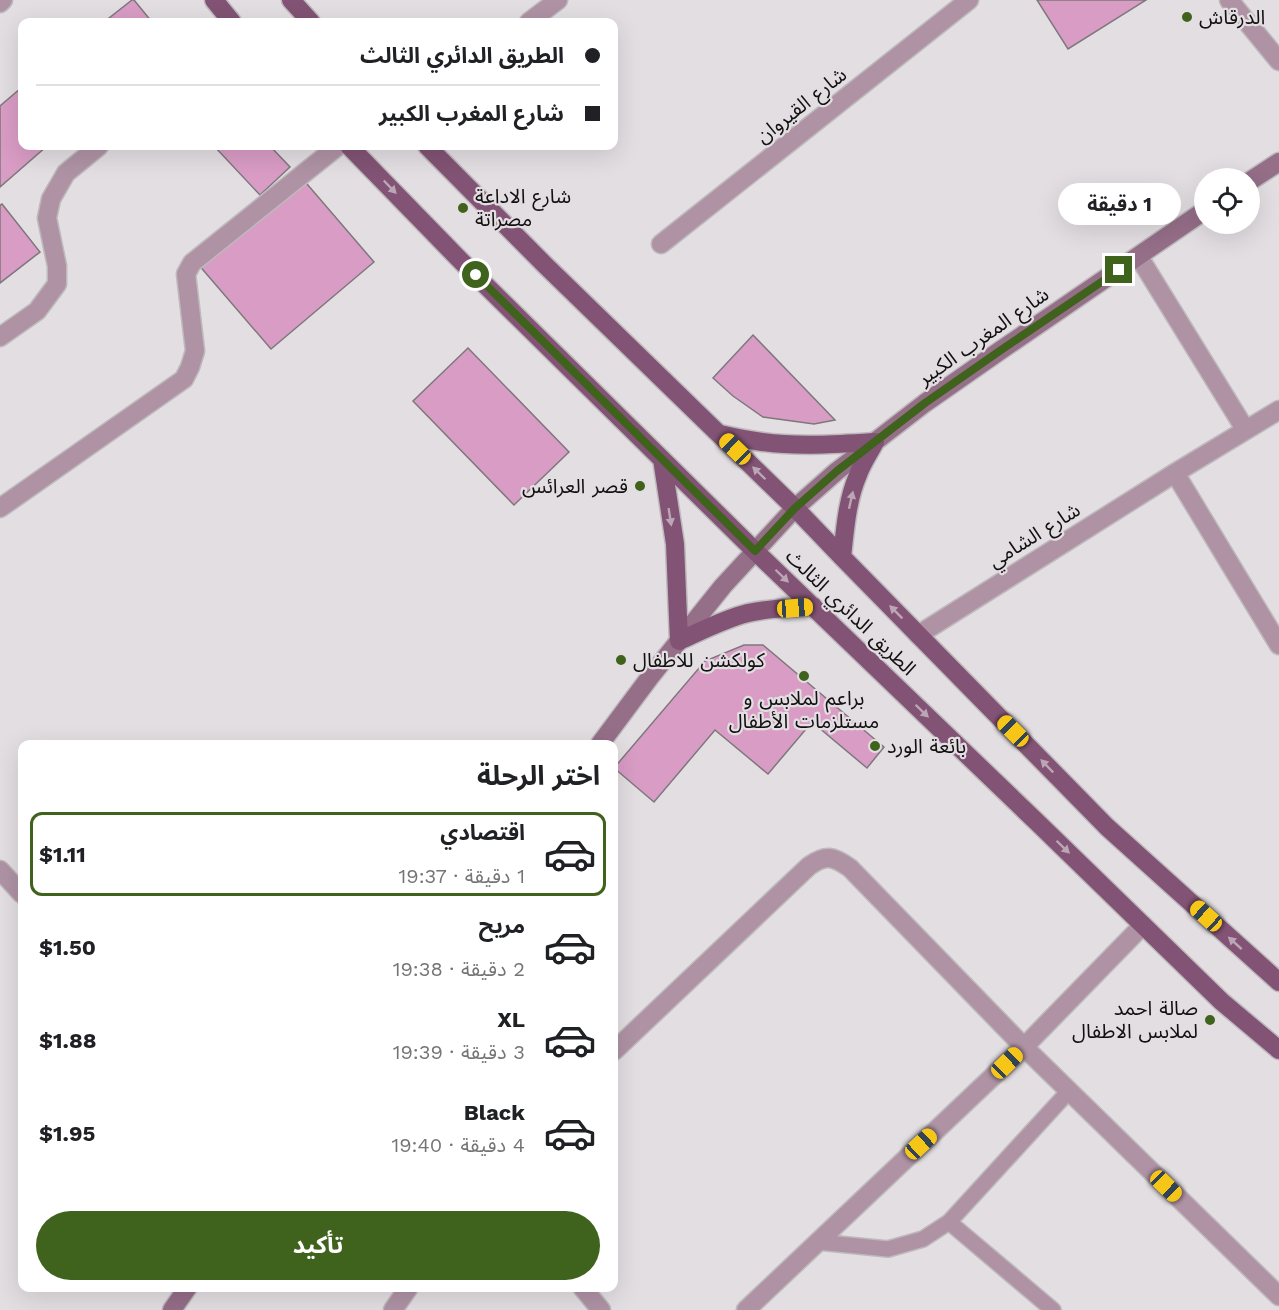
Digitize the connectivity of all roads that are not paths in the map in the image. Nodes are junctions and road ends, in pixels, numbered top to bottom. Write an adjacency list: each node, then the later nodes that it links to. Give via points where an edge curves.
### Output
1 (214, 0): 6 (main road)
2 (291, 0): 7 (main road)
3 (558, 0): 8 (street)
4 (969, 0): 17 (street, شارع القيروان)
5 (1239, 3): 9 (street)
6 (229, 18)
7 (307, 18)
8 (534, 18)
9 (1279, 62)
10 (94, 150): 19 (street, via 66,173 51,199 47,218 57,284 37,311)
11 (333, 150): 26 (street, via 192,263 186,274 195,351 184,379)
12 (353, 150): 24 (main road, الطريق الدائري الثالث, one-way to 24)
13 (430, 150): 22 (main road, الطريق الدائري الثالث)
14 (1279, 162): 15 (street)
15 (1260, 174)
16 (1194, 218): 18 (street, شارع المغرب الكبير)
17 (661, 244)
18 (1139, 257): 21 (street); 23 (street, شارع المغرب الكبير, via 925,403)
19 (0, 337)
20 (1279, 410): 21 (street, شارع الشامي)
21 (1245, 429): 25 (street, شارع الشامي)
22 (720, 434): 23 (main road, via 801,445); 27 (main road, الطريق الدائري الثالث, one-way to 22)
23 (875, 442): 27 (street, شارع المغرب الكبير); 29 (main road, one-way to 23, via 858,474)
24 (662, 459): 28 (main road, الطريق الدائري الثالث); 32 (main road, one-way to 32, via 675,544)
25 (1174, 473): 31 (street, شارع الشامي); 33 (street)
26 (0, 508)
27 (795, 508): 28 (street, شارع المغرب الكبير); 29 (main road, الطريق الدائري الثالث)
28 (755, 551): 30 (main road, الطريق الدائري الثالث, one-way to 30); 32 (street, شارع المغرب الكبير)
29 (842, 557): 31 (main road, الطريق الدائري الثالث, one-way to 29)
30 (813, 606): 32 (main road, via 748,613); 37 (main road, الطريق الدائري الثالث, one-way to 37)
31 (918, 635): 38 (main road, الطريق الدائري الثالث, one-way to 31, via 1107,827)
32 (679, 641): 34 (street, شارع المغرب الكبير)
33 (1279, 645)
34 (603, 740)
35 (0, 870): 36 (street)
36 (18, 890)
37 (1143, 925): 40 (street); 41 (main road, الطريق الدائري الثالث, via 1221,1001)
38 (1276, 975)
39 (618, 1047): 40 (street, via 809,866 828,857 850,868)
40 (1024, 1047): 42 (street); 44 (street)
41 (1279, 1050)
42 (1069, 1091): 43 (lane); 48 (street)
43 (949, 1222): 44 (lane, via 923,1239 888,1249); 53 (lane)
44 (818, 1242): 52 (street)
45 (185, 1292): 49 (street)
46 (406, 1292): 50 (street)
47 (586, 1292): 51 (street)
48 (1279, 1296)
49 (172, 1310)
50 (393, 1310)
51 (601, 1310)
52 (746, 1310)
53 (1053, 1310)

